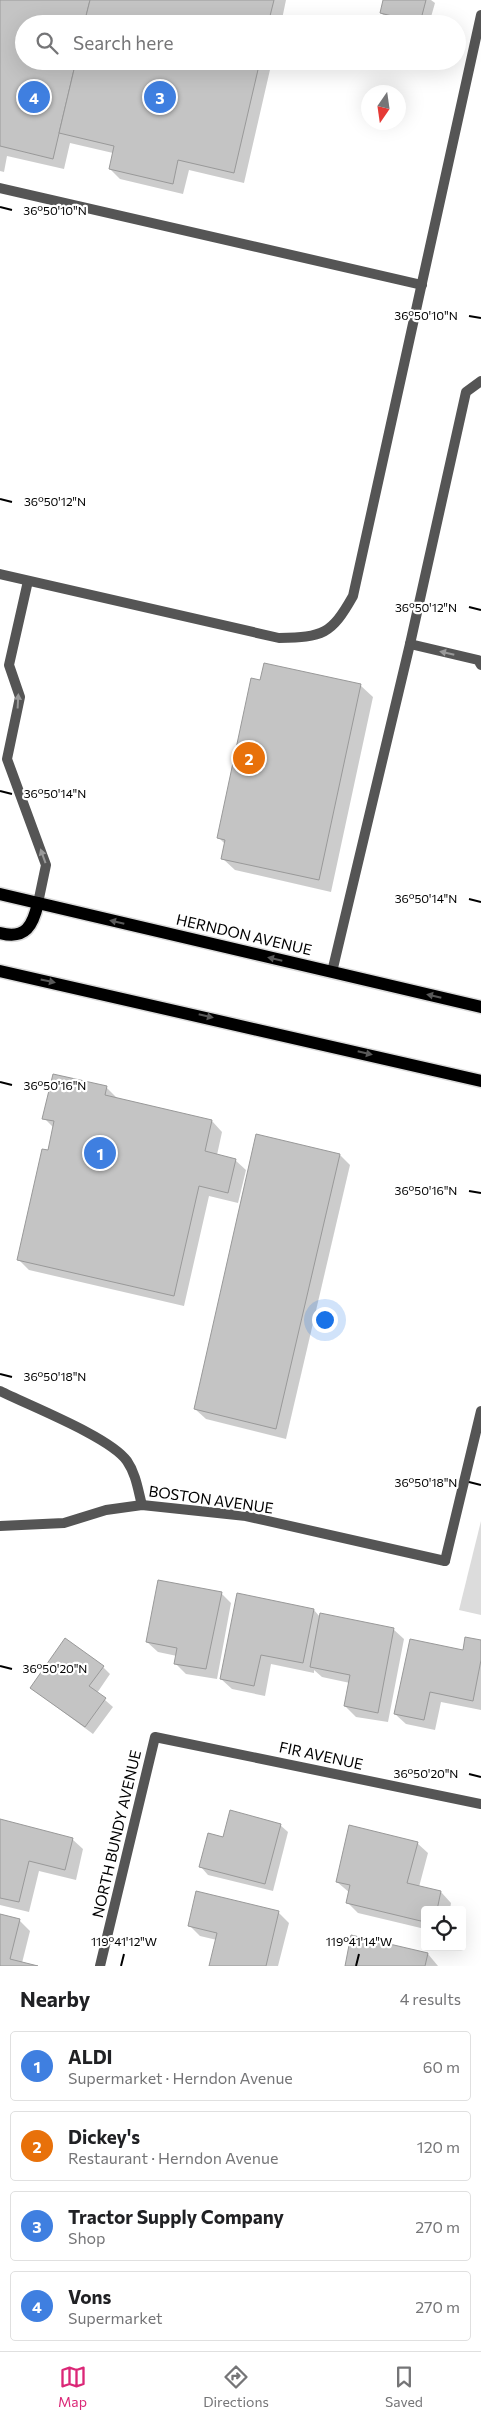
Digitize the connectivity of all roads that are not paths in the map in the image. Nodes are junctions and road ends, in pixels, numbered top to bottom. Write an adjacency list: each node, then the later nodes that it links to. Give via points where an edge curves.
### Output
1 (481, 15): 3 (street)
2 (0, 188): 3 (street)
3 (422, 285): 6 (street, via 353,596 338,622 313,637 279,638)
4 (481, 380): 7 (street, via 466,392)
5 (0, 574): 6 (street)
6 (28, 581): 8 (street)
7 (410, 644): 9 (street, one-way to 7, via 478,660); 15 (street)
8 (9, 665): 10 (street); 12 (street, one-way to 8, via 46,865 7,759 20,697)
9 (481, 665)
10 (0, 673)
11 (0, 894): 12 (main road, HERNDON AVENUE)
12 (38, 903): 13 (main road, via 34,922 26,931); 15 (main road, HERNDON AVENUE, one-way to 12)
13 (0, 933)
14 (0, 971): 17 (main road, one-way to 17)
15 (332, 972): 16 (main road, HERNDON AVENUE, one-way to 15)
16 (481, 1007)
17 (481, 1080)
18 (0, 1392): 20 (street, via 111,1445 127,1461 136,1479)
19 (481, 1411): 20 (street, BOSTON AVENUE, via 445,1561 246,1516)
20 (142, 1505): 21 (street, BOSTON AVENUE, via 106,1510 64,1523)
21 (0, 1526)
22 (155, 1737): 23 (street, FIR AVENUE); 24 (street, NORTH BUNDY AVENUE)
23 (481, 1804)
24 (100, 1966)

